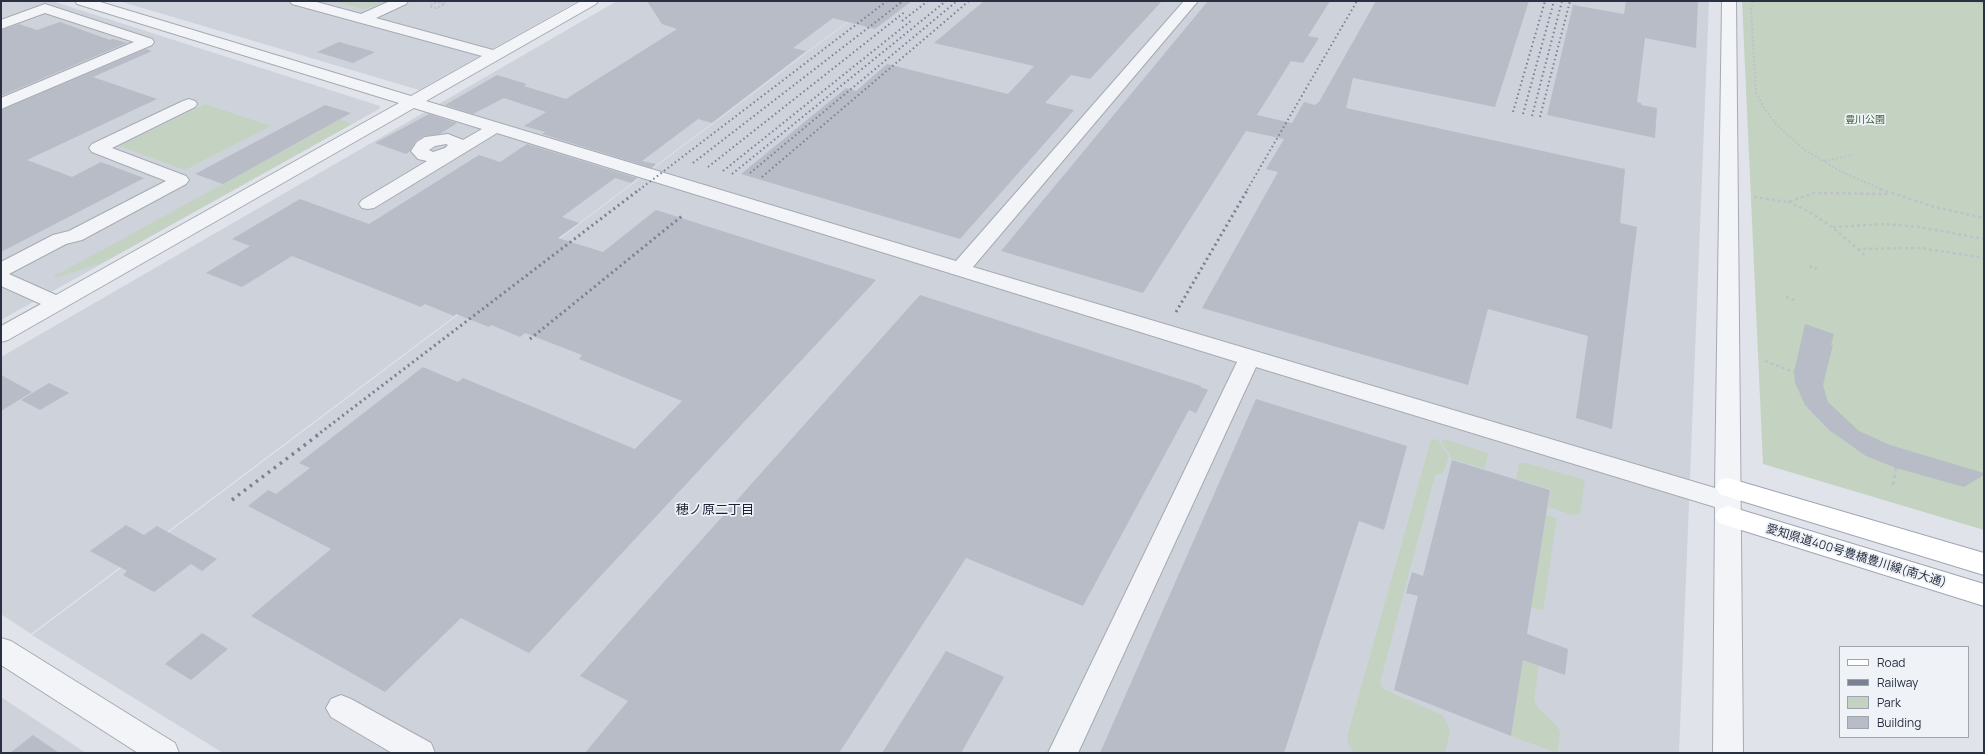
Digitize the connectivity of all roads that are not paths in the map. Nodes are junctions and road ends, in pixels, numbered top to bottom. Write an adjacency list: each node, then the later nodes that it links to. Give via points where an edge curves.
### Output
1 (82, 1): 10 (street)
2 (296, 1): 7 (street)
3 (401, 1): 7 (street)
4 (591, 1): 9 (street)
5 (1191, 1): 15 (street)
6 (1729, 1): 21 (street)
7 (362, 19): 9 (street)
8 (1, 25): 11 (street, via 45,8 147,42)
9 (495, 55): 10 (street)
10 (413, 101): 13 (street); 18 (street)
11 (1, 104)
12 (189, 104): 16 (street, via 98,148 180,180 75,236 60,239)
13 (496, 127): 14 (street); 15 (street)
14 (368, 204)
15 (961, 268): 20 (street)
16 (1, 270)
17 (1, 278): 18 (street)
18 (56, 303): 19 (street)
19 (1, 335)
20 (1250, 358): 21 (street); 28 (street)
21 (1728, 502): 22 (main road); 23 (main road, 愛知県道400号豊橋豊川線(南大通)); 29 (street)
22 (1984, 564)
23 (1984, 595)
24 (1, 650): 26 (street)
25 (341, 708): 27 (street)
26 (164, 753)
27 (420, 753)
28 (1063, 753)
29 (1728, 753)

